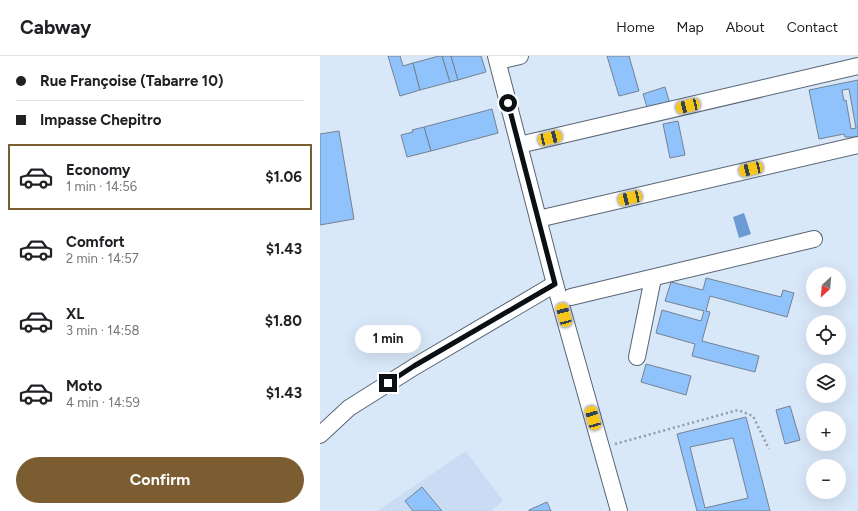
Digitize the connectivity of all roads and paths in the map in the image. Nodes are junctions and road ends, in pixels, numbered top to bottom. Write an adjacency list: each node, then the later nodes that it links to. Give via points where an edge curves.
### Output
1 (520, 56): 2 (street)
2 (497, 59): 4 (street)
3 (858, 66): 4 (street)
4 (519, 145): 6 (street)
5 (858, 145): 6 (street)
6 (538, 219): 9 (street)
7 (814, 239): 8 (street)
8 (653, 278): 10 (street); 11 (street)
9 (555, 284): 12 (street, via 414,366 349,408); 13 (street)
10 (571, 297)
11 (637, 357)
12 (320, 435)
13 (601, 448): 14 (path, via 738,410 753,416); 15 (street)
14 (769, 449)
15 (619, 511)

